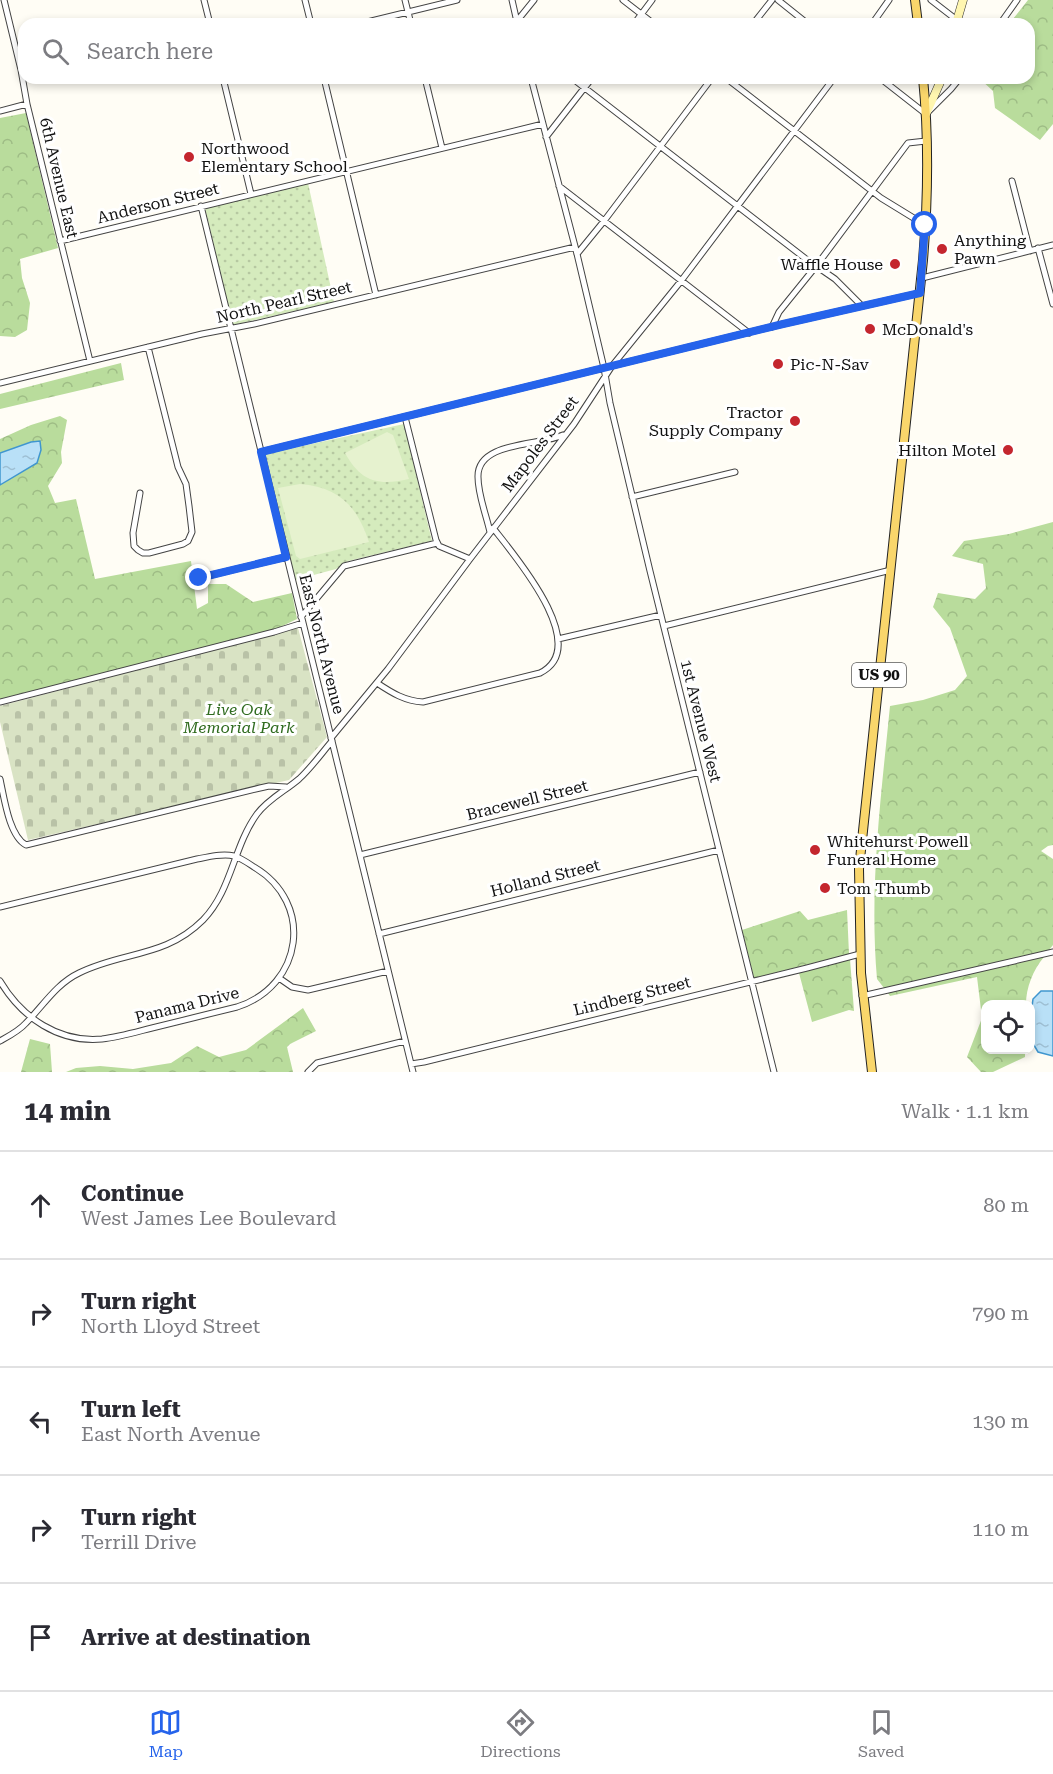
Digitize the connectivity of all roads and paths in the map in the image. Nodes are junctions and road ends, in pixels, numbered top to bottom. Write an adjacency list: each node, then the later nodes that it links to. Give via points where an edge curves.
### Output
1 (4, 0): 17 (street, 6th Avenue East)
2 (204, 0): 20 (street)
3 (305, 0): 21 (street)
4 (405, 0): 18 (street)
5 (457, 0): 18 (street)
6 (512, 0): 24 (street)
7 (534, 0): 25 (street)
8 (622, 0): 19 (street)
9 (652, 0): 19 (street)
10 (772, 0): 28 (street)
11 (778, 0): 29 (street)
12 (889, 0): 30 (street)
13 (915, 0): 31 (main road)
14 (931, 0): 32 (street)
15 (963, 0): 33 (street)
16 (1017, 0): 34 (street)
17 (3, 11): 35 (street, 6th Avenue East)
18 (408, 12): 22 (street); 23 (street)
19 (641, 14): 26 (street); 27 (street)
20 (208, 18)
21 (310, 18)
22 (384, 18)
23 (410, 18)
24 (517, 18)
25 (521, 18)
26 (638, 18)
27 (646, 18)
28 (758, 18)
29 (800, 18)
30 (876, 18)
31 (917, 18)
32 (952, 18)
33 (959, 18)
34 (1004, 18)
35 (18, 60)
36 (23, 84): 51 (street, 6th Avenue East)
37 (225, 84): 64 (street)
38 (325, 84): 60 (street)
39 (426, 84): 59 (street)
40 (533, 84): 54 (street, 1st Avenue West)
41 (579, 84): 50 (street)
42 (587, 84): 50 (street)
43 (707, 84): 58 (street)
44 (734, 84): 55 (street)
45 (830, 84): 55 (street, Mapoles Street)
46 (888, 84): 53 (street)
47 (924, 84): 53 (main road, US 90)
48 (939, 84): 53 (street)
49 (955, 84): 53 (street)
50 (584, 88): 56 (street); 58 (street)
51 (27, 104): 52 (street); 69 (street, 6th Avenue East)
52 (0, 111)
53 (926, 114): 57 (main road, US 90)
54 (543, 124): 56 (street, 1st Avenue West); 59 (street, Anderson Street)
55 (796, 131): 63 (street); 66 (street, Mapoles Street)
56 (546, 137): 62 (street, 1st Avenue West)
57 (926, 141): 63 (street, via 908,143); 68 (main road, US 90)
58 (660, 146): 66 (street); 67 (street)
59 (442, 148): 60 (street, Anderson Street)
60 (346, 171): 64 (street, Anderson Street); 79 (street)
61 (1012, 181): 73 (street)
62 (559, 186): 67 (street); 71 (street, 1st Avenue West)
63 (872, 191): 68 (street); 75 (street)
64 (251, 194): 65 (street, Anderson Street)
65 (201, 206): 69 (street, Anderson Street); 83 (street, East North Avenue)
66 (738, 206): 75 (street); 77 (street, Mapoles Street)
67 (604, 221): 74 (street); 77 (street)
68 (925, 225): 76 (main road, US 90)
69 (60, 240): 86 (street, 6th Avenue East)
70 (1053, 245): 72 (street)
71 (575, 247): 74 (street, 1st Avenue West); 79 (street, North Pearl Street)
72 (1039, 250): 73 (street); 80 (street)
73 (1030, 251): 76 (street)
74 (577, 254): 88 (street, 1st Avenue West)
75 (817, 265): 81 (street); 82 (street, via 779,312)
76 (922, 278): 78 (main road, US 90)
77 (681, 281): 84 (street); 87 (street, Mapoles Street)
78 (920, 293): 81 (street); 101 (main road, US 90)
79 (376, 295): 83 (street, North Pearl Street)
80 (1053, 304)
81 (862, 306): 82 (street)
82 (772, 327): 84 (street)
83 (231, 329): 85 (street, North Pearl Street); 93 (street, East North Avenue)
84 (749, 333): 87 (street)
85 (148, 347): 86 (street, North Pearl Street); 95 (street, via 179,471 186,484 192,532 188,541 149,553 138,550 133,533)
86 (90, 361): 90 (street, North Pearl Street)
87 (612, 366): 88 (street); 89 (street, Mapoles Street)
88 (604, 368): 89 (street, 1st Avenue West); 91 (street)
89 (605, 376): 92 (street, Mapoles Street); 96 (street, 1st Avenue West)
90 (0, 383)
91 (405, 417): 93 (street); 98 (street)
92 (566, 434): 97 (street, Mapoles Street); 97 (street, via 497,450 481,462 478,482)
93 (261, 452): 99 (street, East North Avenue)
94 (735, 472): 96 (street)
95 (140, 493)
96 (632, 497): 103 (street, 1st Avenue West)
97 (492, 530): 100 (street, Mapoles Street); 106 (street, via 536,587)
98 (437, 543): 100 (street); 104 (street, via 344,566)
99 (286, 557): 102 (street); 104 (street, East North Avenue)
100 (470, 559): 107 (street, Mapoles Street)
101 (891, 570): 105 (street); 119 (main road, US 90, via 859,868)
102 (199, 578)
103 (661, 615): 105 (street, 1st Avenue West); 106 (street)
104 (302, 620): 108 (street, via 274,632); 109 (street, East North Avenue)
105 (664, 626): 110 (street, 1st Avenue West)
106 (558, 639): 107 (street, via 557,656 547,670 461,694 414,701)
107 (377, 683): 109 (street, Mapoles Street)
108 (0, 702)
109 (331, 740): 112 (street, Mapoles Street); 114 (street, East North Avenue)
110 (700, 772): 113 (street, 1st Avenue West); 114 (street, Bracewell Street)
111 (0, 779): 112 (street, via 13,829 26,845 269,786)
112 (288, 787): 115 (street, Mapoles Street, via 257,814)
113 (719, 850): 117 (street, Holland Street); 123 (street, 1st Avenue West)
114 (360, 855): 117 (street, East North Avenue)
115 (236, 856): 116 (street, via 197,859); 121 (street, Panama Drive, via 270,878 289,907 293,945); 125 (street, Mapoles Street, via 218,900 189,932 156,950 76,974 53,992)
116 (0, 907)
117 (379, 934): 120 (street, East North Avenue)
118 (1053, 952): 124 (street)
119 (860, 954): 123 (street, Lindberg Street); 124 (main road, US 90)
120 (388, 971): 121 (street, via 308,990 292,987); 127 (street, East North Avenue)
121 (279, 978): 125 (street, Panama Drive, via 264,995 245,1005 105,1039 71,1037 51,1031)
122 (0, 981): 125 (street, Panama Drive)
123 (752, 981): 128 (street, Lindberg Street); 131 (street, 1st Avenue West)
124 (862, 996): 132 (main road, US 90)
125 (31, 1018): 126 (street, Mapoles Street)
126 (0, 1041)
127 (405, 1041): 128 (street, East North Avenue); 129 (street, via 317,1063)
128 (411, 1064): 130 (street, East North Avenue)
129 (308, 1072)
130 (413, 1072)
131 (774, 1072)
132 (872, 1072)

